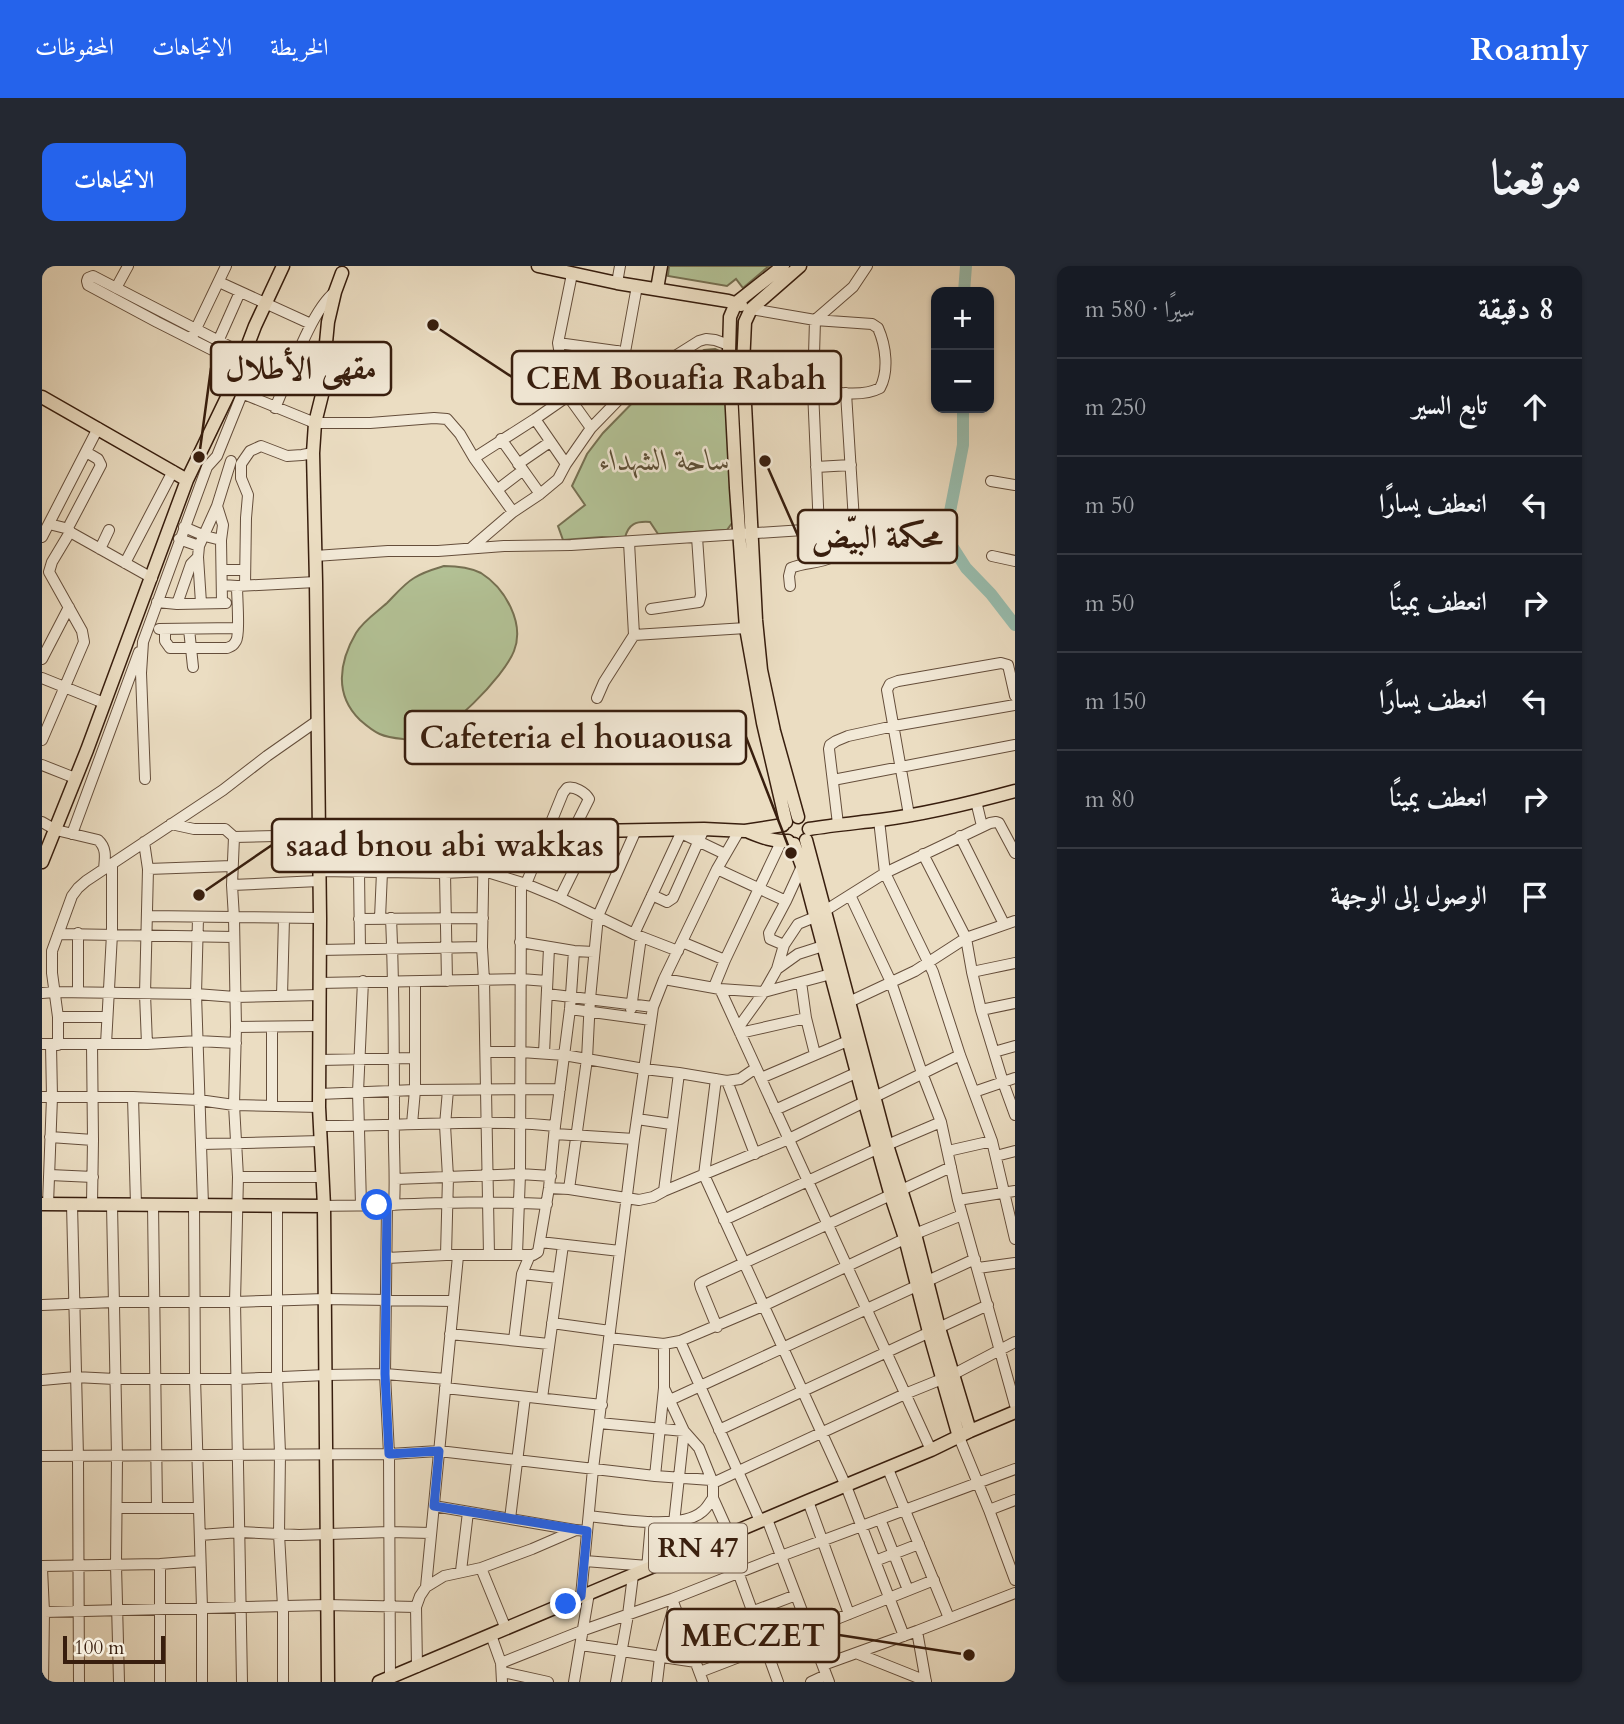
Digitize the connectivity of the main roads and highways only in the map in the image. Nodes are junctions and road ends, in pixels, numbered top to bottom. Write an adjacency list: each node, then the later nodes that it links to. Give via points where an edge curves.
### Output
1 (283, 266): 11 (main road, via 242,359 236,391)
2 (538, 266): 7 (main road)
3 (661, 266): 7 (main road)
4 (783, 266): 8 (main road)
5 (800, 266): 9 (main road)
6 (345, 268): 18 (main road, via 328,322 313,453)
7 (657, 289): 8 (main road)
8 (736, 303): 9 (main road); 12 (main road, via 730,317 729,345)
9 (751, 309): 13 (main road, via 745,322 743,365)
10 (42, 397): 11 (main road)
11 (187, 480): 20 (main road)
12 (736, 488): 13 (main road); 14 (main road)
13 (749, 489): 14 (main road)
14 (746, 534): 16 (main road, via 761,670); 16 (main road, via 746,628 763,723)
15 (1015, 791): 19 (main road, via 909,815 838,824)
16 (789, 821): 17 (main road); 19 (main road, via 783,834); 19 (main road, via 806,821)
17 (742, 831): 18 (main road, via 574,829); 19 (main road)
18 (319, 835): 24 (main road, via 319,1100)
19 (796, 839): 21 (main road); 21 (main road, via 807,888)
20 (42, 862)
21 (819, 914): 22 (main road, via 849,1002); 22 (main road, via 823,946)
22 (870, 1100): 26 (main road)
23 (45, 1204): 24 (main road)
24 (324, 1206): 28 (main road)
25 (1015, 1412): 26 (main road, RN 47)
26 (965, 1434): 27 (main road, RN 47)
27 (384, 1680)
28 (328, 1682)

